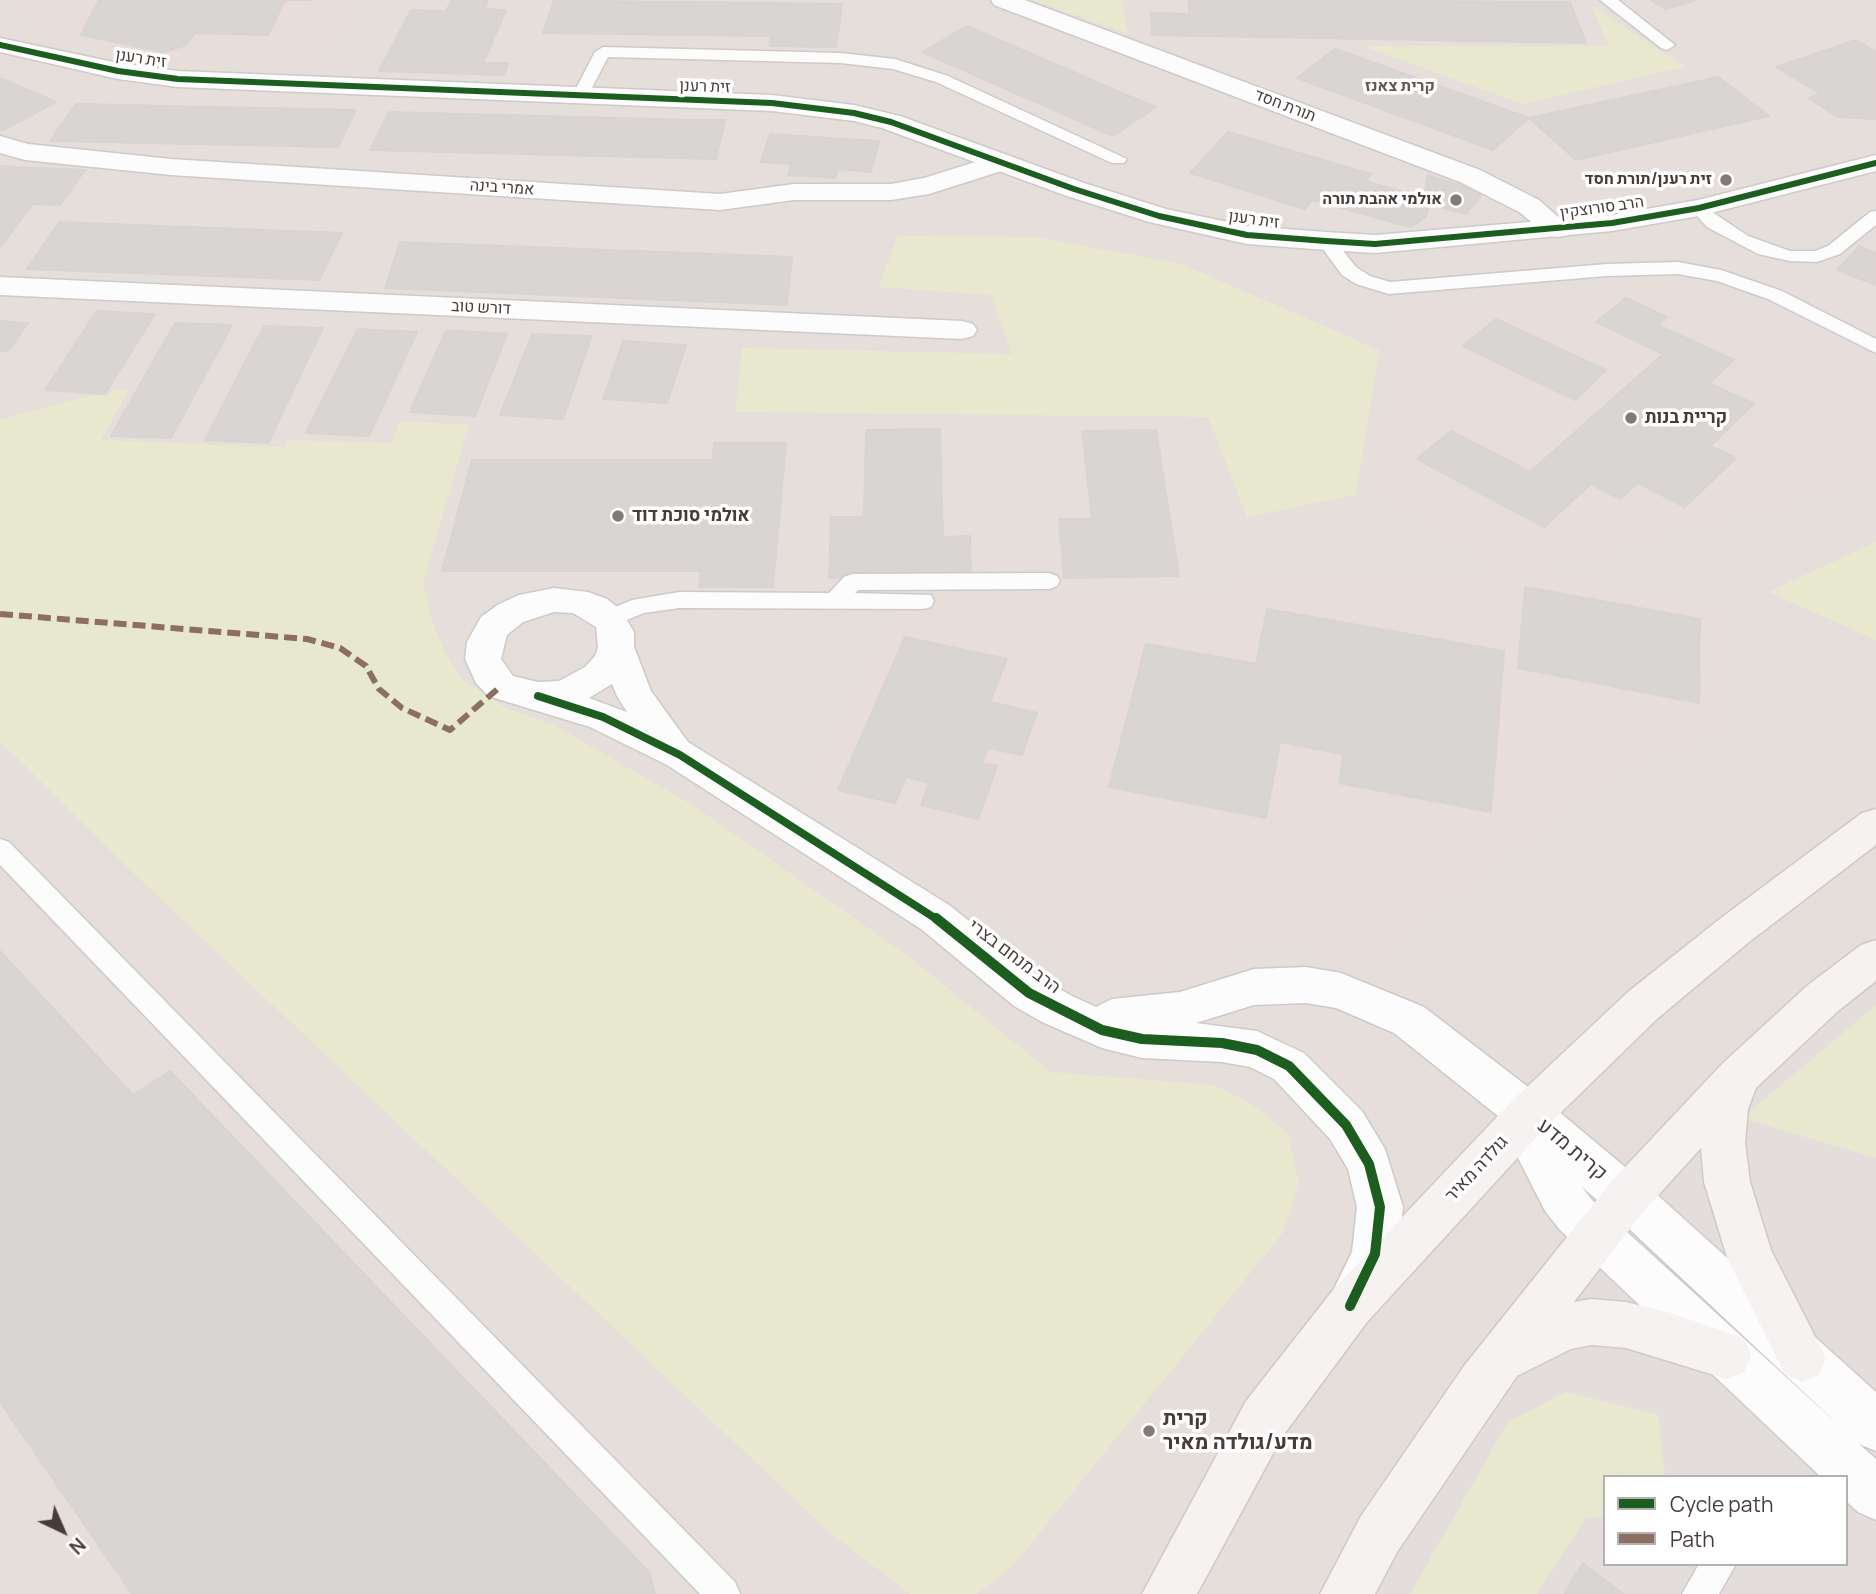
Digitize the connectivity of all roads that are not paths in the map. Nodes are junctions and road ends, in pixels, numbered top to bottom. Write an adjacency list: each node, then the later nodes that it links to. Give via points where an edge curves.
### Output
1 (1003, 0): 14 (street, תורת חסד, via 1470,176 1529,206)
2 (1608, 0): 5 (lane)
3 (0, 35): 6 (street, זית רענן)
4 (0, 45): 6 (street, זית רענן)
5 (1667, 45)
6 (65, 58): 7 (street, זית רענן, via 118,71 218,82)
7 (580, 96): 9 (lane, via 603,52 881,62 942,79); 10 (street, זית רענן, via 772,103 854,113)
8 (0, 144): 10 (street, אמרי בינה, via 25,152 171,167 720,202 794,192 891,192 929,186)
9 (1118, 159)
10 (1002, 162): 15 (street, זית רענן, via 1159,216 1248,236)
11 (1876, 163): 12 (street, הרב סורוצקין)
12 (1699, 208): 13 (lane, via 1713,223 1742,240 1790,256 1817,257 1834,250); 14 (street, הרב סורוצקין)
13 (1876, 216)
14 (1558, 229): 15 (street, הרב סורוצקין, via 1375,244)
15 (1326, 241): 18 (lane, via 1349,271 1390,288 1607,270 1678,268 1721,276 1775,295)
16 (0, 286): 17 (street, דורש טוב)
17 (962, 330)
18 (1876, 347)
19 (1049, 581): 20 (lane, via 852,582)
20 (835, 600): 21 (lane); 22 (lane, via 679,600 640,607)
21 (923, 601)
22 (613, 633): 23 (street, via 611,662 598,676 581,687); 23 (street, via 595,608 576,601 554,600 521,609 494,626 483,659 489,674 501,685); 24 (street, הרב מנחם בצרי, via 635,696)
23 (538, 696): 24 (street, הרב מנחם בצרי, via 603,717)
24 (680, 755): 28 (street, הרב מנחם בצרי, via 935,917 1029,993)
25 (1876, 824): 30 (main road, גולדה מאיר, via 1643,1005)
26 (0, 849): 42 (lane)
27 (1876, 957): 29 (main road, via 1823,998)
28 (1057, 1009): 30 (street, הרב מנחם בצרי, via 1121,1016 1180,1010 1254,987 1306,985 1341,991 1409,1020); 33 (street, הרב מנחם בצרי, via 1102,1030 1142,1039 1222,1043 1256,1050 1289,1066 1315,1089 1346,1125 1369,1164 1380,1207 1375,1254)
29 (1738, 1077): 31 (main road); 35 (main road, via 1726,1109 1727,1182 1750,1257)
30 (1529, 1114): 31 (street, קרית מדע); 32 (street, קרית מדע, via 1541,1158 1561,1196); 33 (main road, גולדה מאיר)
31 (1628, 1197): 32 (main road); 35 (street, קרית מדע)
32 (1596, 1236): 34 (street, קרית מדע); 36 (main road)
33 (1350, 1306): 43 (main road, גולדה מאיר, via 1264,1419)
34 (1727, 1355): 36 (main road, via 1626,1325 1591,1322 1541,1336 1513,1352); 38 (street, קרית מדע)
35 (1802, 1358): 37 (street, קרית מדע)
36 (1481, 1383): 44 (main road, via 1379,1534)
37 (1876, 1426)
38 (1876, 1494)
39 (1848, 1496): 40 (lane)
40 (1876, 1503)
41 (1718, 1566): 45 (lane)
42 (723, 1594)
43 (1168, 1594)
44 (1346, 1594)
45 (1699, 1594)

